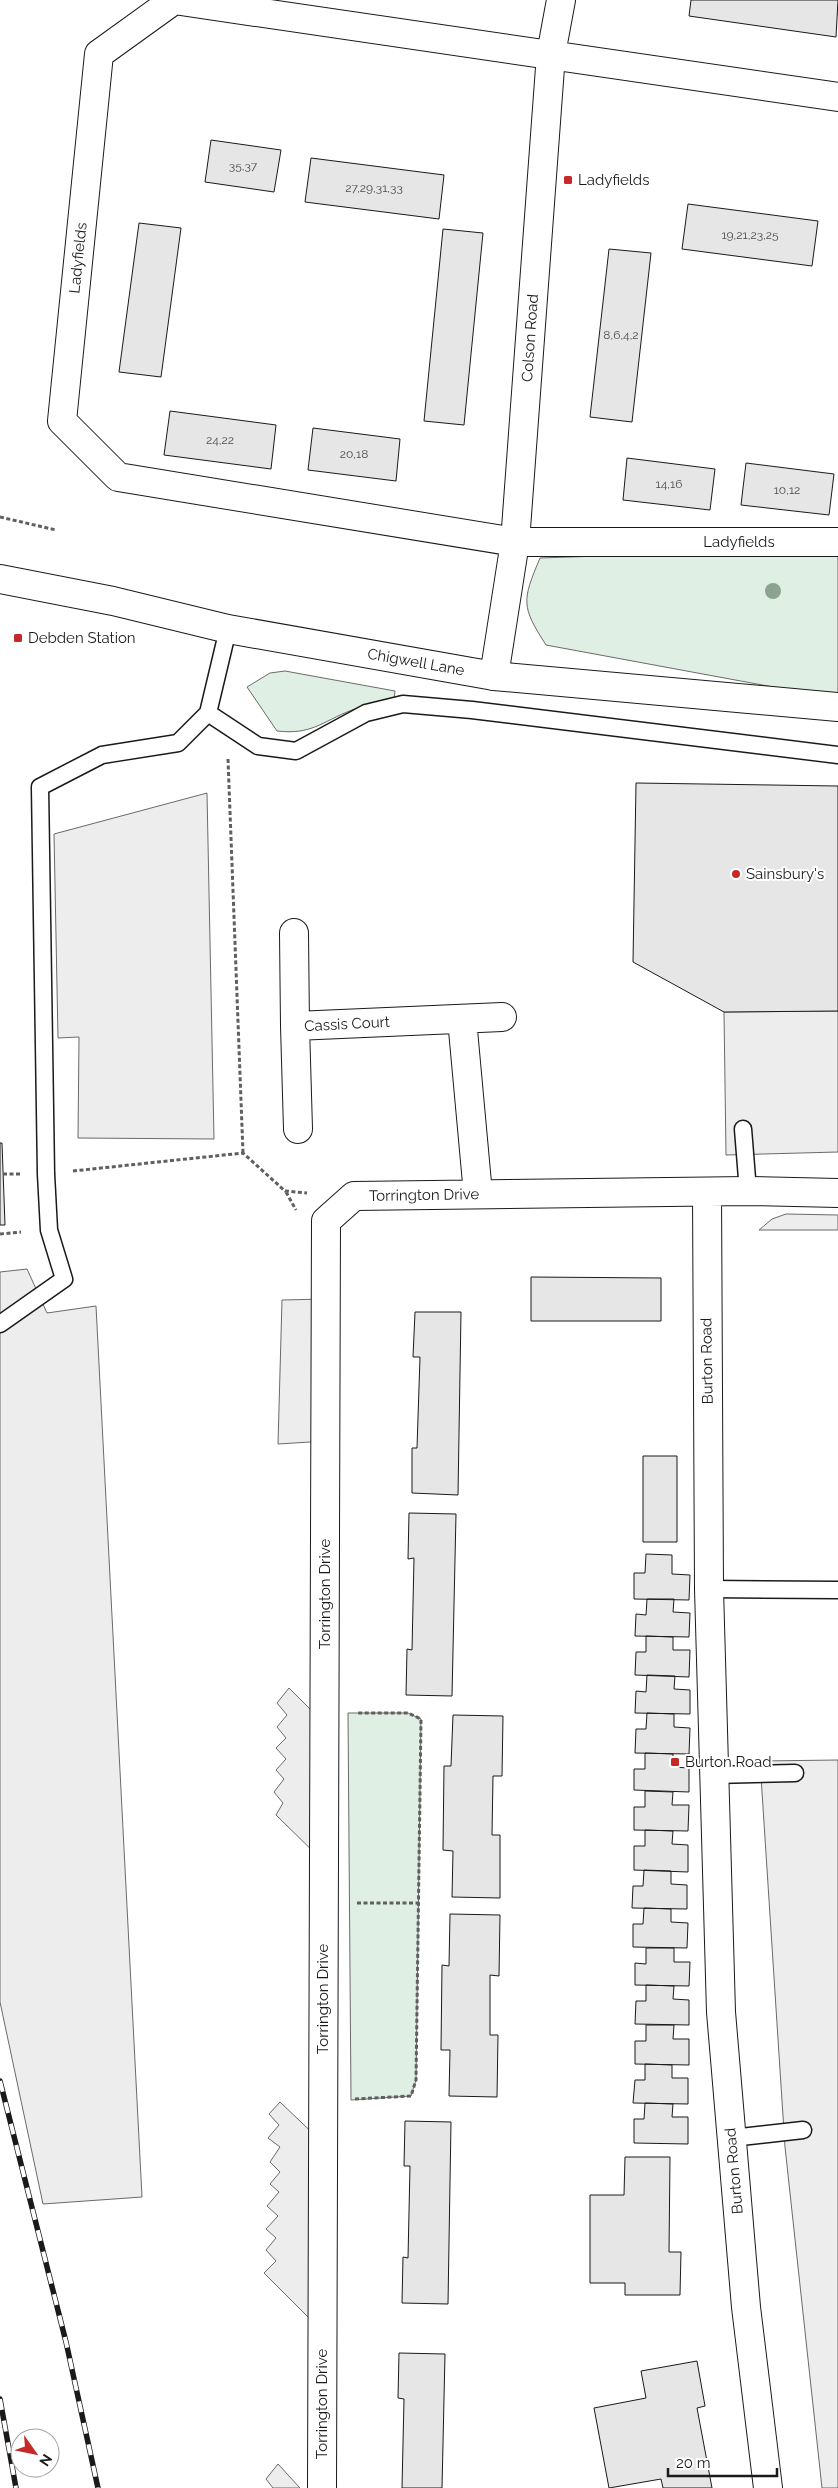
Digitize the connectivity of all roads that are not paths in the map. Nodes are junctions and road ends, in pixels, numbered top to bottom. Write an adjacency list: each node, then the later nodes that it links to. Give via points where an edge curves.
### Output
1 (174, 0): 3 (street, Ladyfields); 5 (street, Ladyfields, via 99,54 62,421 118,477)
2 (561, 0): 3 (street, Colson Road)
3 (551, 54): 4 (street, Ladyfields); 5 (street, Colson Road)
4 (838, 97)
5 (515, 542): 6 (street, Ladyfields); 9 (street, Colson Road)
6 (838, 542)
7 (0, 579): 8 (street, Chigwell Lane, via 113,601)
8 (228, 629): 9 (street, Chigwell Lane); 11 (lane)
9 (494, 676): 10 (street, Chigwell Lane)
10 (838, 707)
11 (208, 713): 12 (lane, via 258,746 296,751 366,714 403,704); 23 (lane, via 178,743 102,755 40,787 49,955 46,1174 49,1230 64,1279)
12 (838, 756)
13 (294, 932): 16 (street, Cassis Court)
14 (502, 1017): 15 (street, Cassis Court)
15 (462, 1019): 16 (street, Cassis Court); 22 (street)
16 (295, 1026): 17 (street)
17 (298, 1129)
18 (743, 1129): 19 (lane)
19 (748, 1191): 20 (street, Torrington Drive); 21 (street, Torrington Drive)
20 (707, 1192): 22 (street, Torrington Drive); 24 (street, Burton Road)
21 (838, 1193)
22 (478, 1194): 30 (street, Torrington Drive, via 354,1196 326,1221)
23 (0, 1324)
24 (709, 1590): 25 (lane); 27 (street, Burton Road)
25 (838, 1590)
26 (795, 1773): 27 (lane)
27 (714, 1775): 29 (street, Burton Road, via 721,2012)
28 (803, 2130): 29 (lane)
29 (732, 2138): 31 (street, Burton Road, via 746,2307)
30 (322, 2488)
31 (768, 2488)

